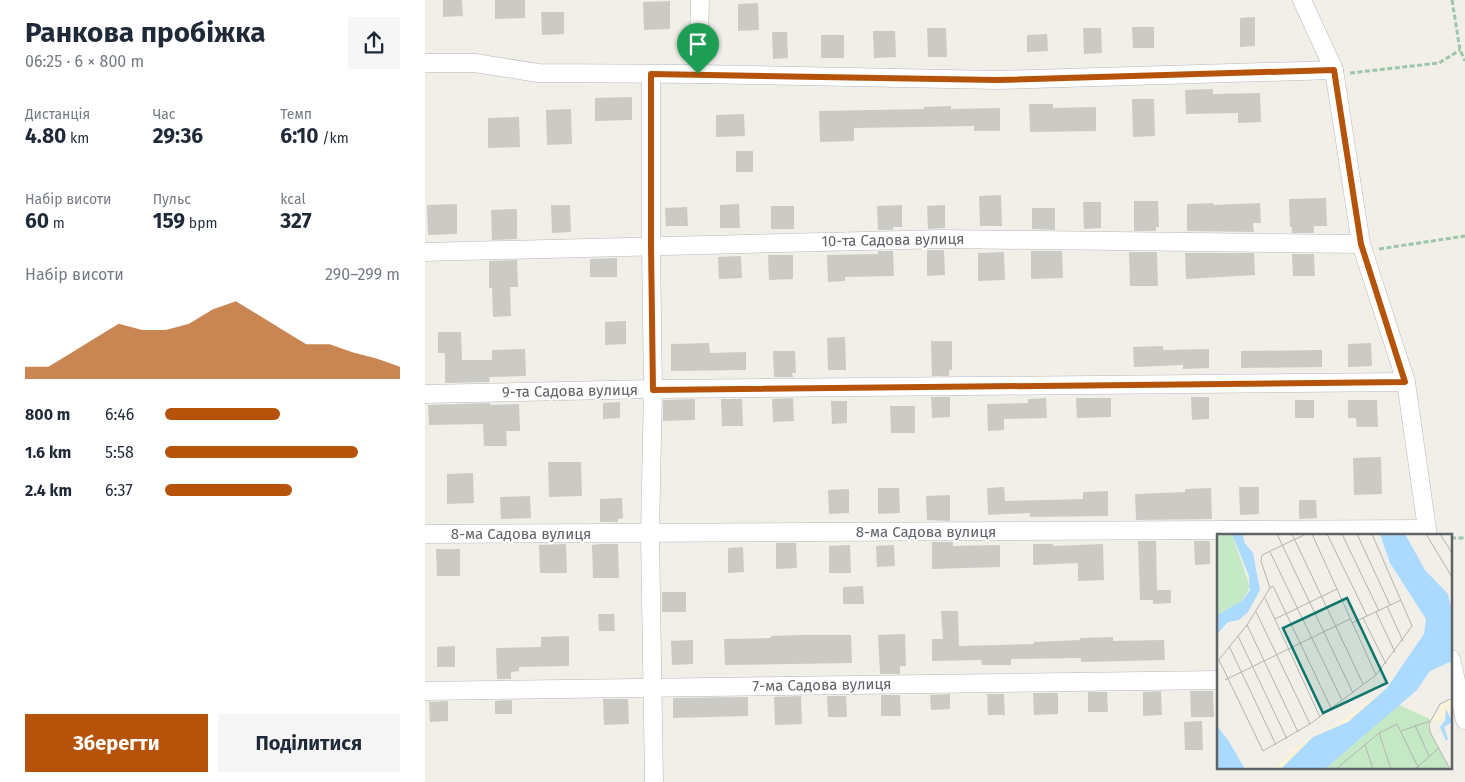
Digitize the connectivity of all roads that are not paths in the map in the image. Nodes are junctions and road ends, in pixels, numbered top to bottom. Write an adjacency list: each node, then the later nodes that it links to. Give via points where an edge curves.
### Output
1 (699, 0): 6 (street)
2 (1302, 0): 4 (street)
3 (425, 63): 5 (street, via 475,63 538,73)
4 (1334, 72): 6 (street, via 997,80); 8 (street)
5 (651, 74): 6 (street); 7 (street)
6 (698, 74)
7 (651, 246): 8 (street, 10-та Садова вулиця, via 944,239); 9 (street, 10-та Садова вулиця); 11 (street)
8 (1363, 247): 10 (street)
9 (425, 252)
10 (1405, 382): 11 (street, 9-та Садова вулиця); 13 (street)
11 (653, 390): 12 (street, 9-та Садова вулиця); 14 (street)
12 (425, 394)
13 (1427, 532): 14 (street, 8-ма Садова вулиця)
14 (650, 533): 15 (street, 8-ма Садова вулиця); 18 (street)
15 (425, 534)
16 (1453, 677): 20 (street)
17 (1217, 680): 18 (street, 7-ма Садова вулиця)
18 (652, 688): 19 (street, 7-ма Садова вулиця); 21 (street)
19 (425, 691)
20 (1465, 720)
21 (654, 782)

